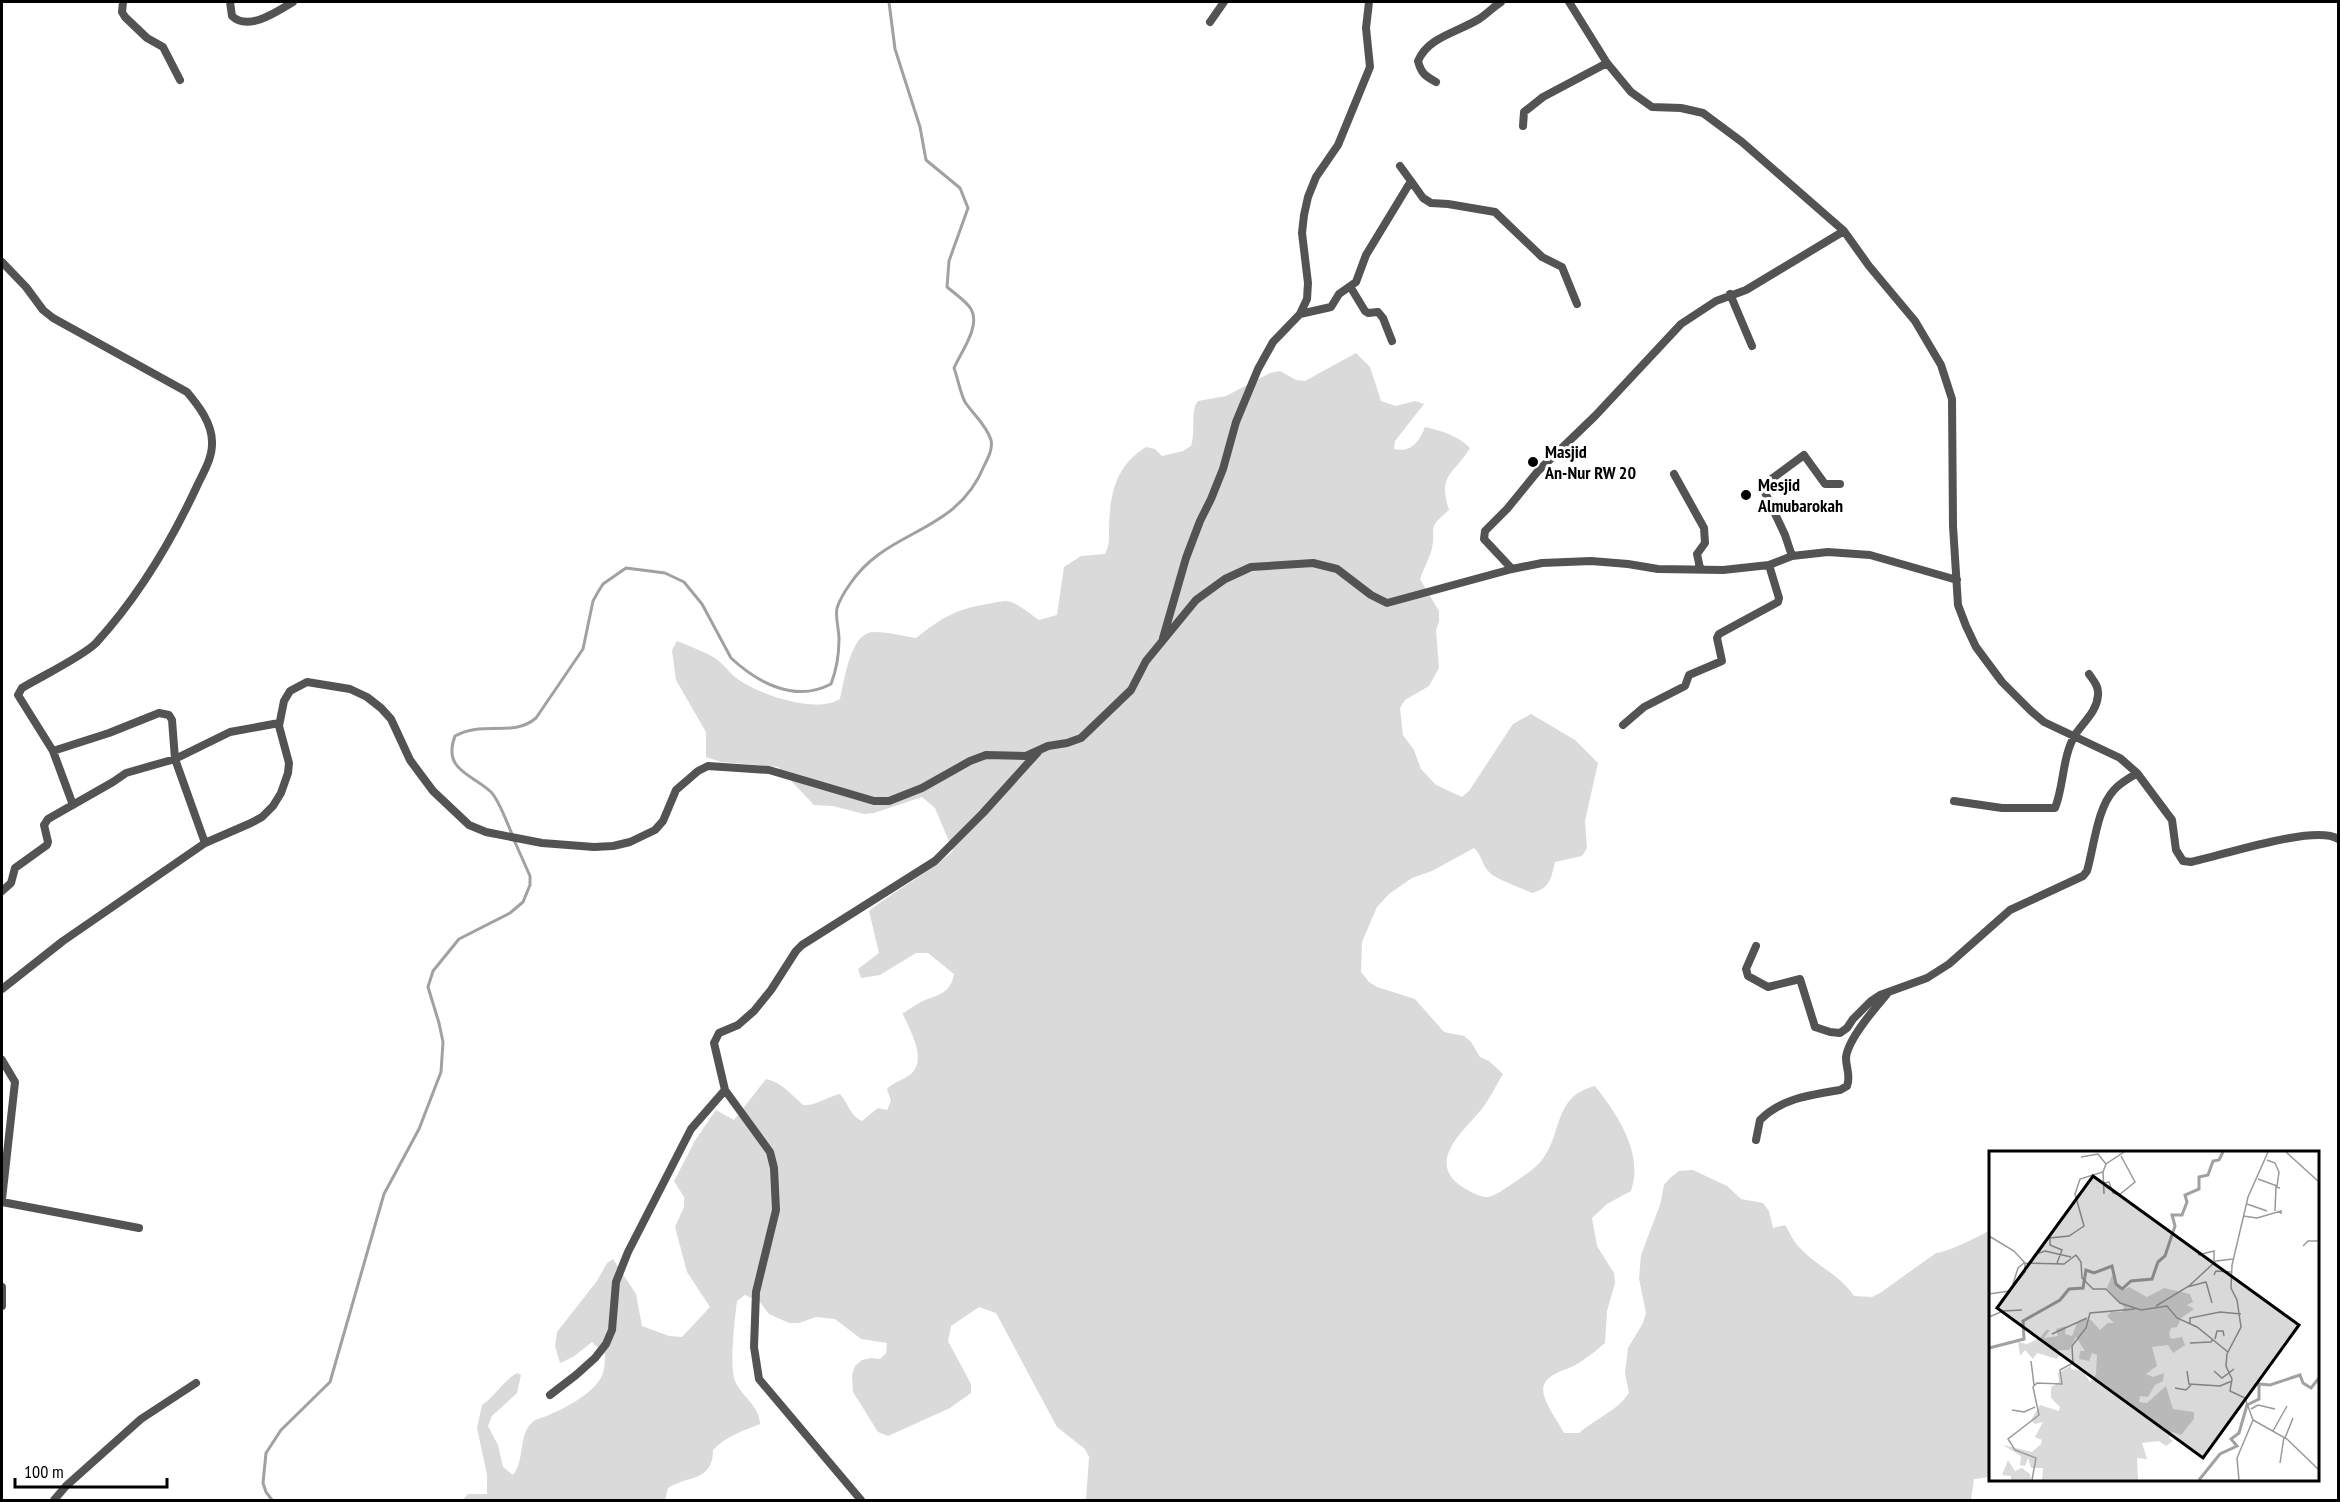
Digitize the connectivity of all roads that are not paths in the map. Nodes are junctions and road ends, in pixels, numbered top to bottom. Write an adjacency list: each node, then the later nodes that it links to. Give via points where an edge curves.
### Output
1 (123, 2): 10 (street, via 125,17 163,47)
2 (230, 2): 3 (street, via 232,16 241,21 260,20)
3 (293, 2)
4 (1224, 2): 8 (street)
5 (1369, 2): 20 (street, via 1366,28 1370,67 1338,145 1308,196 1302,233 1308,292)
6 (1501, 2): 11 (street, via 1481,18 1429,44 1418,61 1422,73)
7 (1569, 2): 9 (street)
8 (1210, 22)
9 (1606, 63): 12 (street, via 1543,97 1524,112); 15 (street, via 1631,92 1652,107 1703,113)
10 (180, 80)
11 (1436, 82)
12 (1523, 126)
13 (1400, 166): 14 (street)
14 (1411, 181): 17 (street, via 1368,250); 19 (street, via 1431,203 1495,212 1542,257 1562,267)
15 (1844, 231): 18 (street, via 1746,290); 29 (street, via 1915,321 1949,386 1953,406)
16 (2, 262): 36 (street, via 53,318 187,392 200,408 213,441 210,458 187,508 145,582 94,644 19,692 23,705)
17 (1351, 288): 20 (street, via 1339,294 1331,307); 21 (street, via 1365,311 1379,314)
18 (1730, 294): 22 (street); 28 (street, via 1681,324 1485,531 1484,539)
19 (1577, 304)
20 (1300, 314): 30 (street, via 1273,342 1258,369 1186,558)
21 (1392, 341)
22 (1752, 346)
23 (1674, 474): 27 (street, via 1704,528 1705,543 1697,554)
24 (1840, 484): 25 (street, via 1826,484 1804,455 1762,485)
25 (1792, 555): 26 (street); 29 (street, via 1870,555)
26 (1769, 565): 27 (street); 33 (street, via 1778,602 1719,634 1722,661 1689,675 1685,687 1644,707)
27 (1700, 568): 28 (street, via 1658,569 1591,561)
28 (1512, 569): 30 (street, via 1387,603 1337,569 1313,563 1251,567 1225,579 1196,600)
29 (1957, 580): 34 (street, via 1958,605 1966,626 2002,682 2044,722)
30 (1162, 641): 35 (street, via 1131,690 1106,716 1081,738)
31 (2089, 674): 34 (street, via 2098,689 2096,704)
32 (279, 723): 35 (street, via 290,691 307,682 350,689 367,697 391,719 410,760 433,791 469,825 542,843 594,847 613,846 656,830 676,790 708,766 769,770 874,801 889,801 922,788 970,760 998,754 1026,756); 37 (street, via 230,732); 42 (street, via 289,763 277,800 262,818)
33 (1623, 725)
34 (2074, 736): 38 (street, via 2120,758); 39 (street, via 2054,809 2002,808)
35 (1040, 750): 48 (street, via 935,861 802,945 754,1011 717,1035 714,1043)
36 (53, 751): 37 (street, via 163,712 172,720); 40 (street)
37 (175, 759): 40 (street, via 126,772); 42 (street)
38 (2137, 773): 41 (street, via 2172,820 2176,850 2183,861 2323,834); 46 (street, via 2116,787 2108,798 2086,874 2010,910 1949,964 1927,978)
39 (1954, 801)
40 (73, 805): 43 (street, via 45,822 47,845 15,868 11,883)
41 (2338, 839)
42 (205, 843): 45 (street, via 63,941)
43 (2, 891)
44 (1756, 946): 46 (street, via 1746,973 1768,987 1800,979 1817,1029 1840,1033 1871,1001)
45 (2, 990)
46 (1889, 991): 49 (street, via 1864,1021 1848,1050 1846,1086 1780,1105 1760,1120)
47 (2, 1060): 50 (street, via 15,1082)
48 (724, 1090): 55 (street, via 691,1130 628,1252 616,1282 612,1330 606,1344); 57 (street, via 770,1152 774,1168 776,1210 756,1292 754,1347 759,1378)
49 (1756, 1140)
50 (2, 1200): 51 (street)
51 (139, 1228)
52 (2, 1287): 53 (street)
53 (2, 1306)
54 (196, 1383): 56 (street, via 141,1419)
55 (550, 1395)
56 (54, 1500)
57 (861, 1500)

